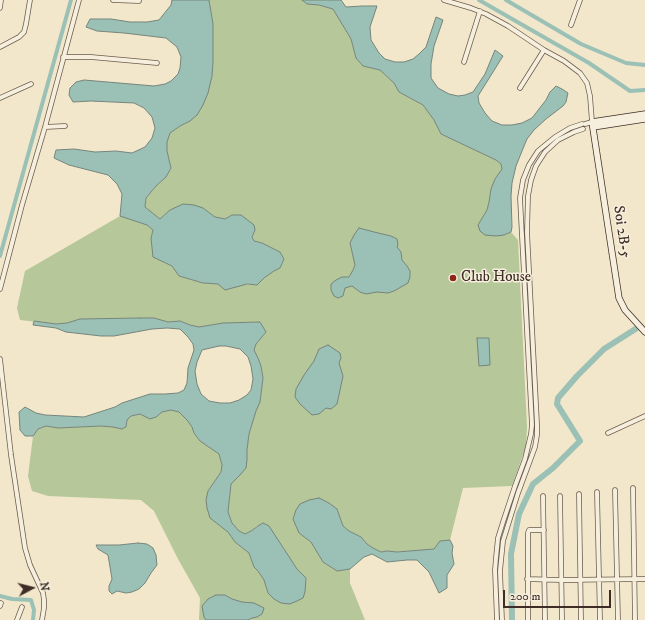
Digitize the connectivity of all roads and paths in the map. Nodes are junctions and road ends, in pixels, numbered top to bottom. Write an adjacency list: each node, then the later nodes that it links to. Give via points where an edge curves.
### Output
1 (2, 0): 8 (street)
2 (30, 0): 11 (street, via 24,32)
3 (79, 0): 13 (street)
4 (113, 0): 7 (street)
5 (444, 0): 9 (street)
6 (580, 0): 10 (street)
7 (140, 1)
8 (0, 8)
9 (480, 11): 12 (street); 14 (street)
10 (571, 25)
11 (0, 46)
12 (544, 50): 17 (street); 21 (street, via 580,73 587,83)
13 (63, 57): 15 (street); 24 (street)
14 (464, 62)
15 (157, 63)
16 (31, 84): 18 (street)
17 (520, 88)
18 (0, 98)
19 (645, 114): 21 (street)
20 (645, 119): 21 (street)
21 (592, 125): 23 (street); 26 (street, Soi 2B-5, via 619,298 625,310)
22 (65, 126): 24 (street)
23 (584, 126): 48 (street, via 570,128 554,137 538,151 523,180 520,198 531,434 525,460 498,538 495,570); 49 (street, via 558,140 545,152 536,166 528,196 527,232 537,435 503,541 500,571)
24 (45, 127): 25 (street)
25 (0, 289)
26 (645, 332)
27 (0, 359): 47 (street, via 20,519 30,565 43,594)
28 (645, 416): 29 (street)
29 (608, 433)
30 (633, 488): 41 (street)
31 (615, 490): 40 (street)
32 (597, 492): 39 (street)
33 (579, 494): 44 (street)
34 (543, 496): 36 (street)
35 (560, 496): 43 (street)
36 (544, 530): 37 (street, via 529,530); 38 (street)
37 (527, 579): 38 (street); 50 (street)
38 (545, 579): 43 (street); 51 (street)
39 (599, 579): 40 (street); 44 (street); 54 (street)
40 (617, 579): 41 (street); 55 (street)
41 (635, 579): 42 (street); 56 (street)
42 (645, 579)
43 (561, 580): 44 (street); 52 (street)
44 (580, 580): 53 (street)
45 (22, 607): 46 (street)
46 (17, 620)
47 (42, 620)
48 (497, 620)
49 (502, 620)
50 (528, 620)
51 (545, 620)
52 (562, 620)
53 (581, 620)
54 (600, 620)
55 (618, 620)
56 (635, 620)

